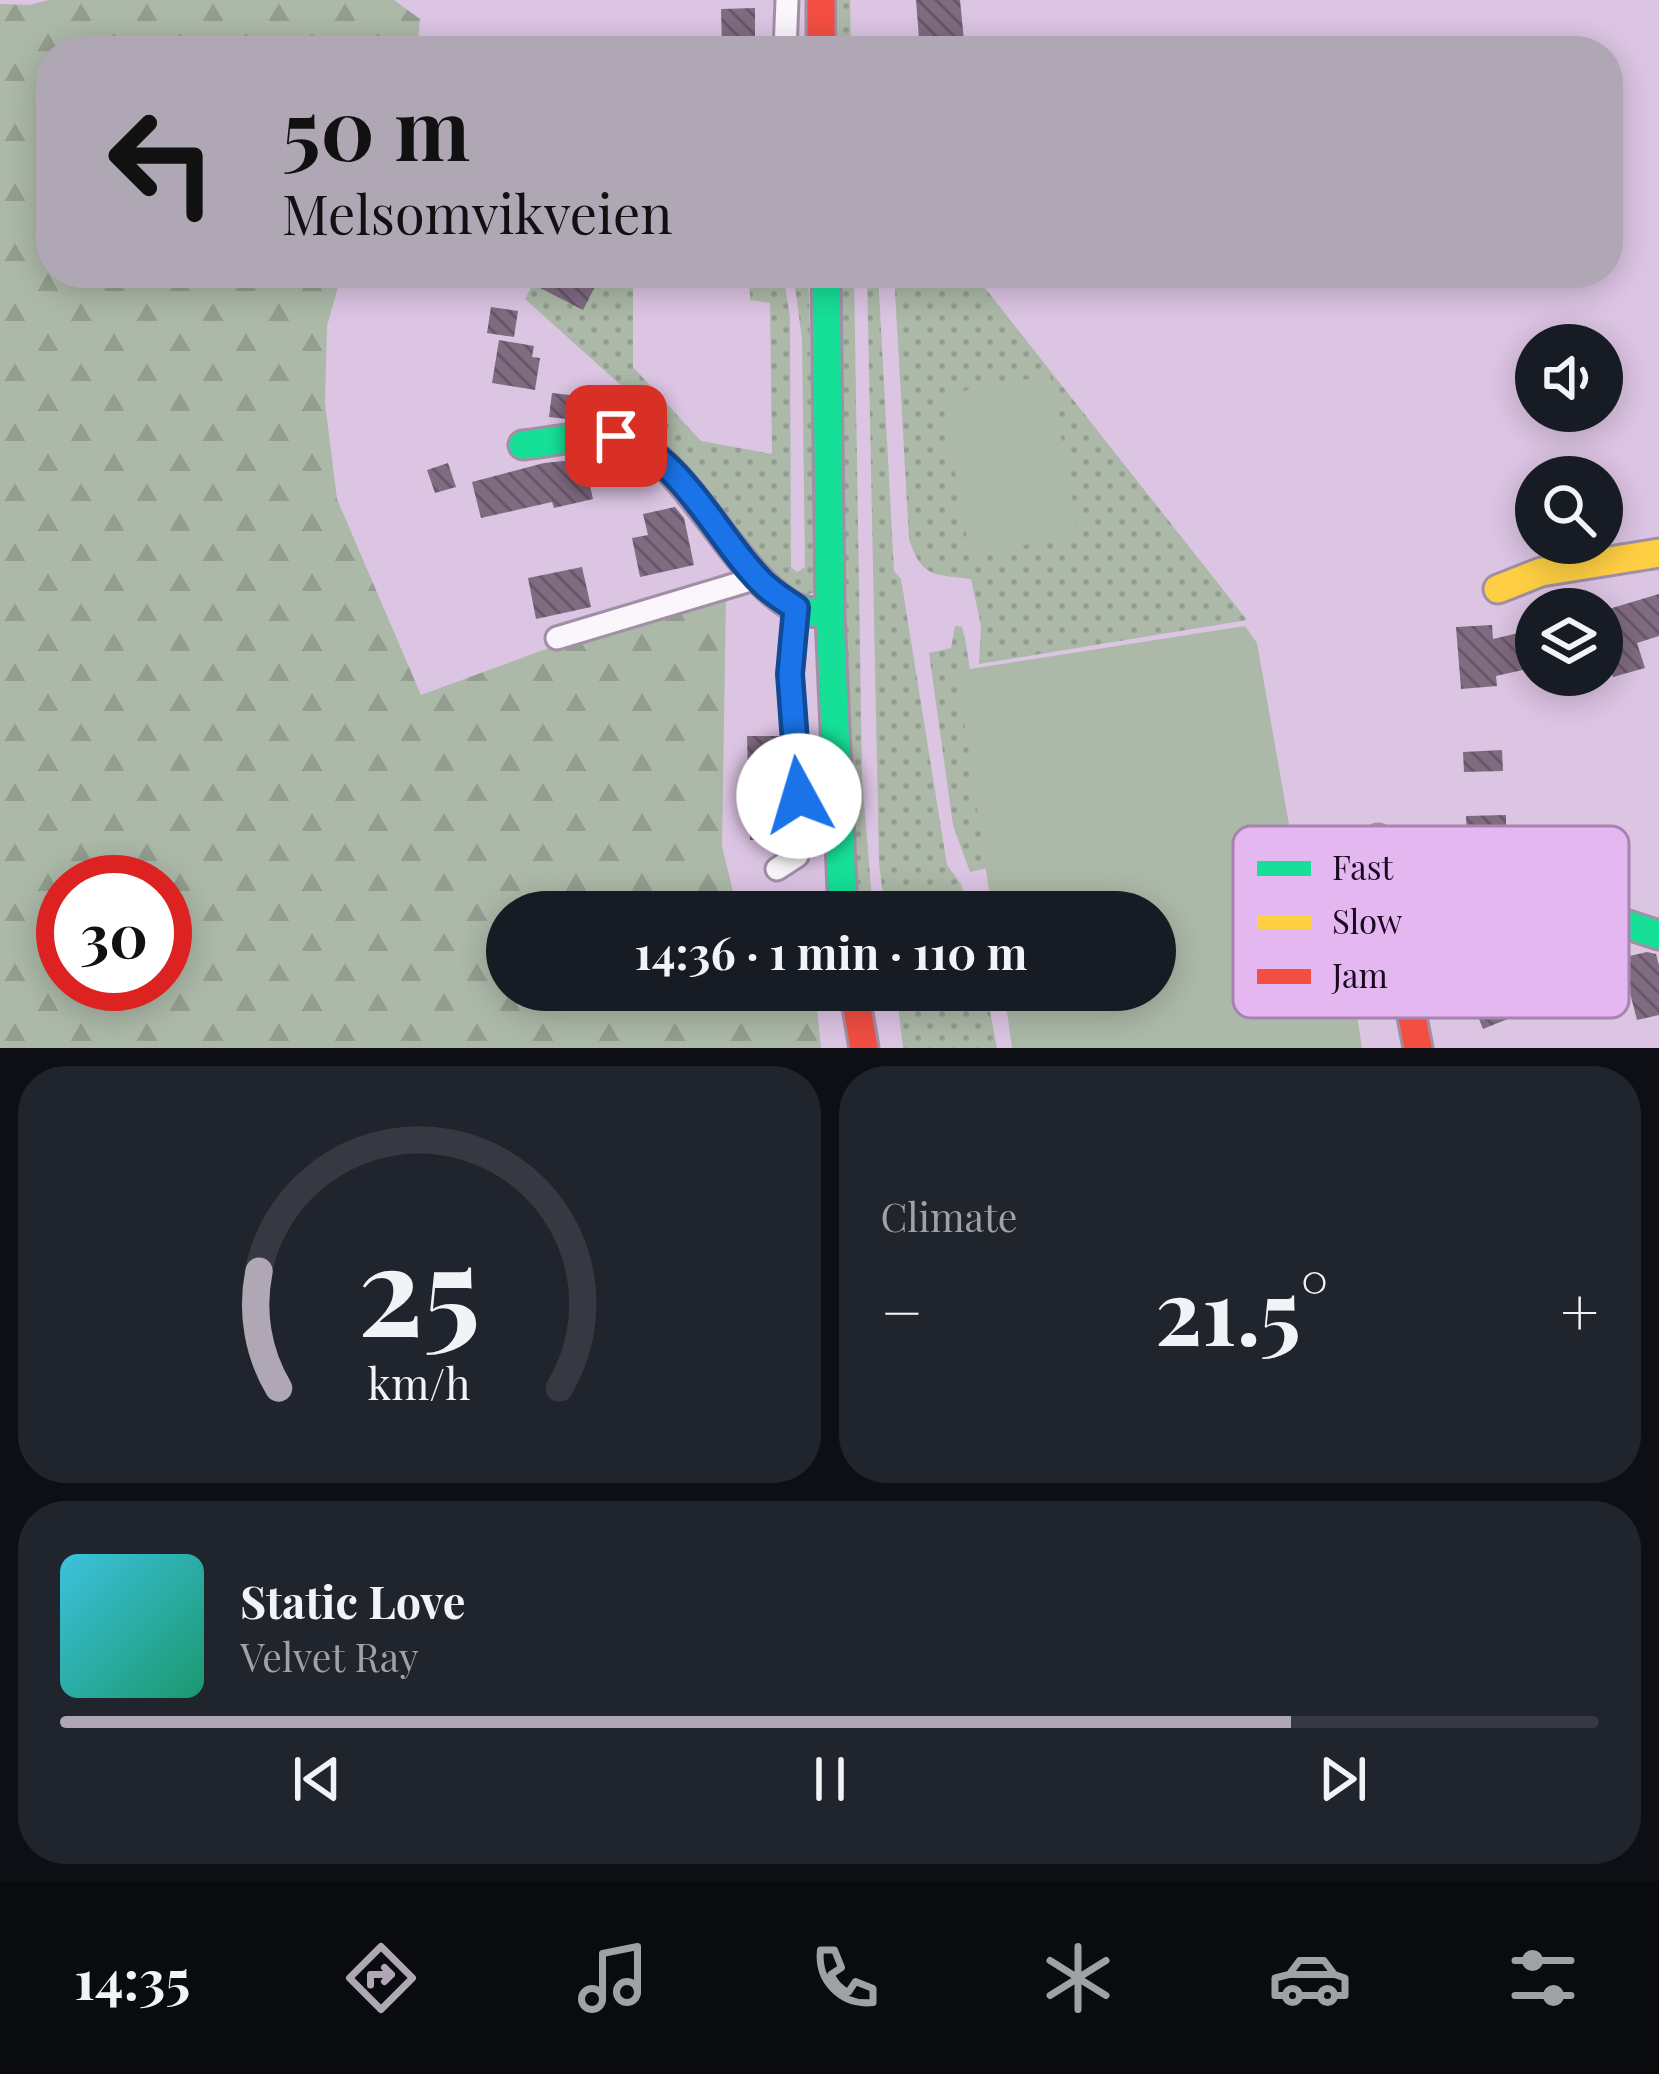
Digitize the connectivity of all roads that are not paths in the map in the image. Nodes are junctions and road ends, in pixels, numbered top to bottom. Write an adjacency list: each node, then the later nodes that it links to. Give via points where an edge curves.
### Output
1 (787, 0): 3 (street)
2 (821, 0): 4 (street)
3 (786, 36)
4 (821, 36)
5 (826, 288): 11 (street)
6 (523, 445): 8 (street, via 630,440 676,478)
7 (1659, 553): 9 (street, via 1541,572)
8 (757, 578): 10 (street); 12 (street)
9 (1498, 590)
10 (796, 608): 11 (street); 13 (street, via 790,674 797,856)
11 (830, 615): 14 (street)
12 (556, 638)
13 (777, 869)
14 (842, 891)
15 (1629, 925): 16 (street)
16 (1659, 934)
17 (858, 1011): 19 (street)
18 (1412, 1018): 20 (street)
19 (864, 1048)
20 (1418, 1048)

